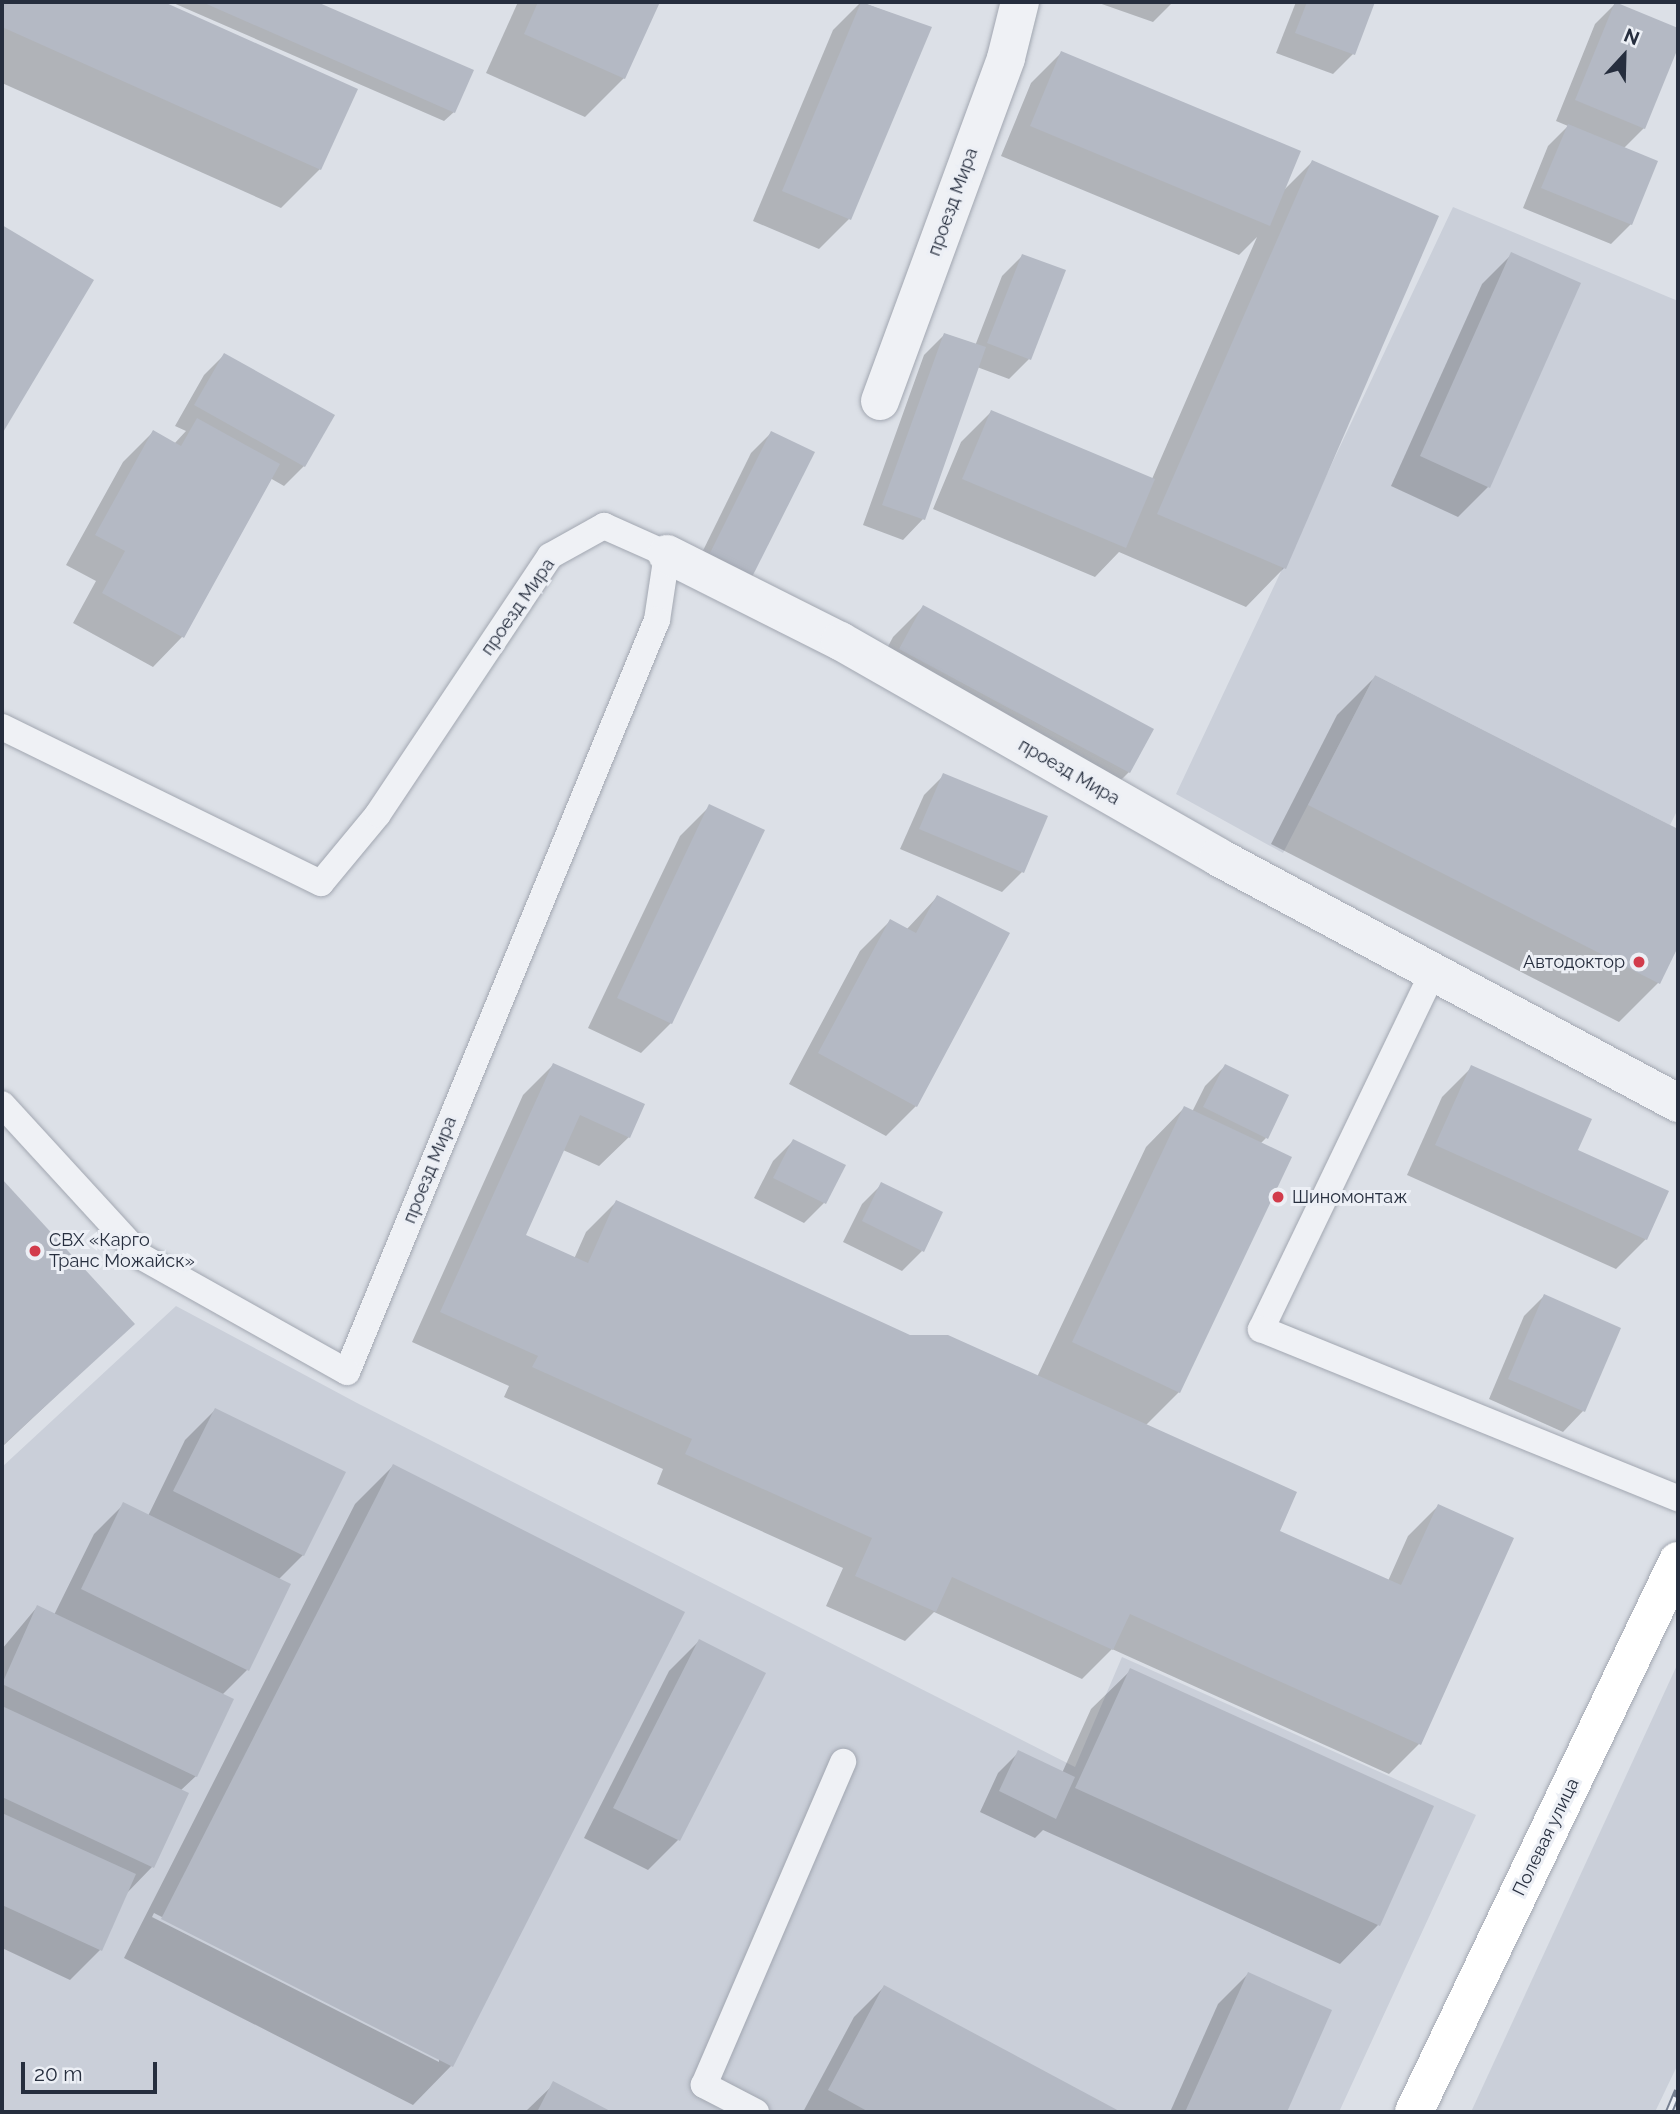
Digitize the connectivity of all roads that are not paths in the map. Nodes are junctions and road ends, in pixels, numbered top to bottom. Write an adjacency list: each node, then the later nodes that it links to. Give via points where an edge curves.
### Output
1 (1020, 2): 2 (street, проезд Мира, via 1006,58)
2 (880, 401)
3 (667, 554): 4 (lane, проезд Мира, via 604,526 550,556 379,814 321,883); 5 (street, проезд Мира, via 840,641 1218,856); 7 (lane, проезд Мира, via 657,620 348,1372 142,1257)
4 (2, 727)
5 (1434, 970): 6 (street, проезд Мира); 8 (lane, via 1261,1329)
6 (1678, 1103)
7 (2, 1104)
8 (1678, 1498)
9 (1678, 1561): 12 (main road, Полевая улица)
10 (843, 1762): 11 (lane, via 704,2085)
11 (757, 2112)
12 (1414, 2112)

